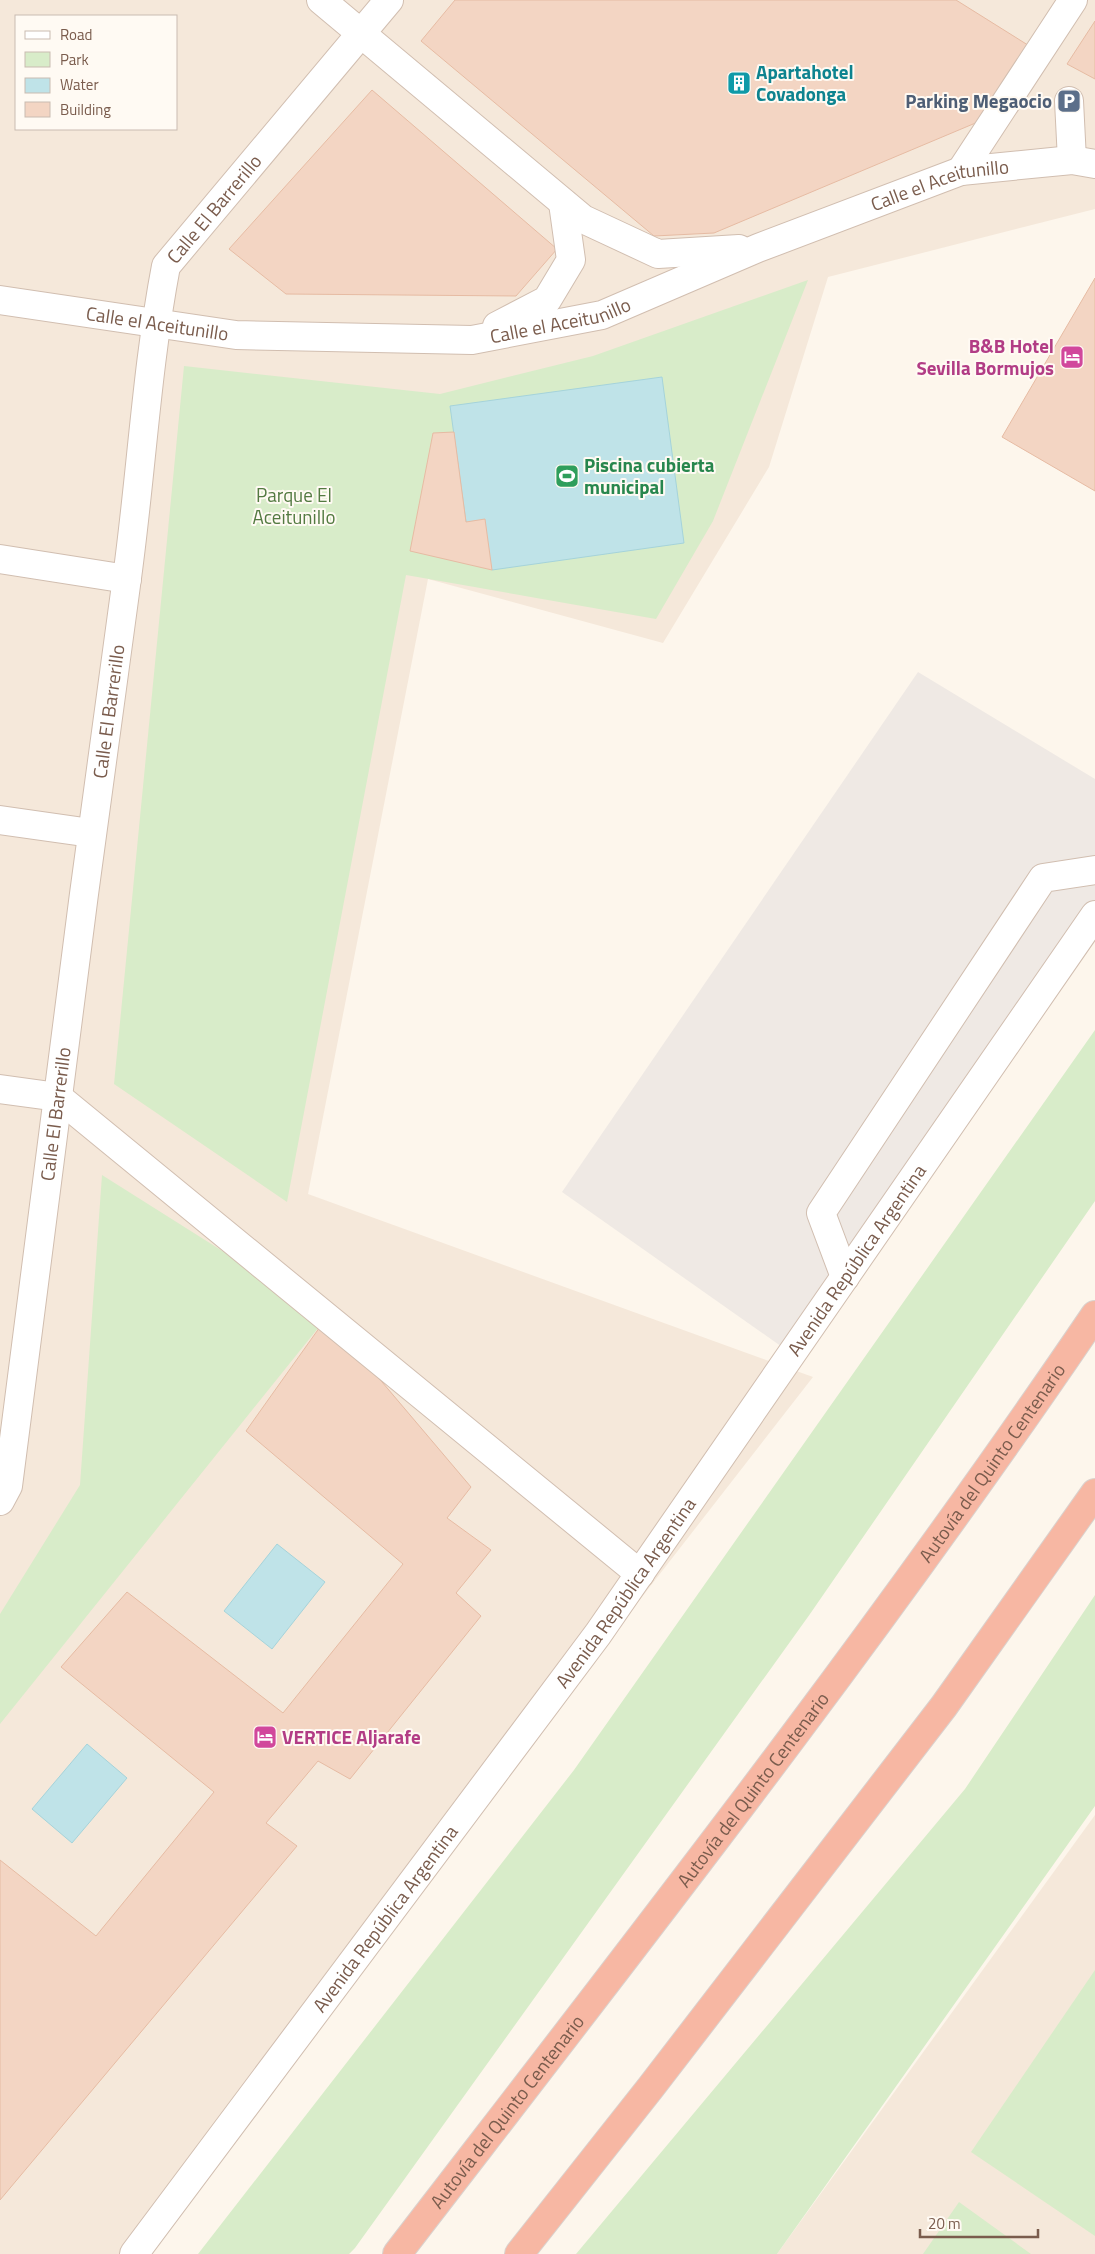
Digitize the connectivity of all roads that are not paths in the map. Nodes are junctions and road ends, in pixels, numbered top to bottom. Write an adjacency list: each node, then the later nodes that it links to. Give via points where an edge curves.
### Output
1 (321, 0): 4 (street)
2 (389, 0): 4 (street, Calle El Barrerillo)
3 (1073, 0): 7 (street)
4 (360, 33): 8 (street); 11 (street, Calle El Barrerillo, via 166,266)
5 (1069, 101): 6 (street)
6 (1084, 162): 7 (street, Calle el Aceitunillo)
7 (960, 171): 9 (street, Calle el Aceitunillo)
8 (563, 202): 9 (street, via 583,219 658,254); 12 (street, via 571,260 547,300)
9 (758, 248): 12 (street, Calle el Aceitunillo, via 602,315)
10 (0, 300): 11 (street, Calle el Aceitunillo)
11 (156, 322): 12 (street, Calle el Aceitunillo, via 236,335); 14 (street, Calle El Barrerillo)
12 (472, 340)
13 (0, 559): 14 (street)
14 (127, 579): 16 (street, Calle El Barrerillo)
15 (0, 820): 16 (street)
16 (92, 833): 20 (street, Calle El Barrerillo)
17 (1095, 870): 21 (street, via 1043,878 822,1213)
18 (1095, 916): 21 (street, Avenida República Argentina)
19 (0, 1089): 20 (street)
20 (58, 1097): 24 (street, Calle El Barrerillo, via 8,1486); 25 (street)
21 (845, 1277): 25 (street, Avenida República Argentina)
22 (1095, 1315): 27 (highway, Autovía del Quinto Centenario, via 829,1691)
23 (1095, 1494): 28 (highway, via 944,1706)
24 (0, 1501)
25 (640, 1574): 26 (street, Avenida República Argentina)
26 (134, 2254)
27 (397, 2254)
28 (519, 2254)

